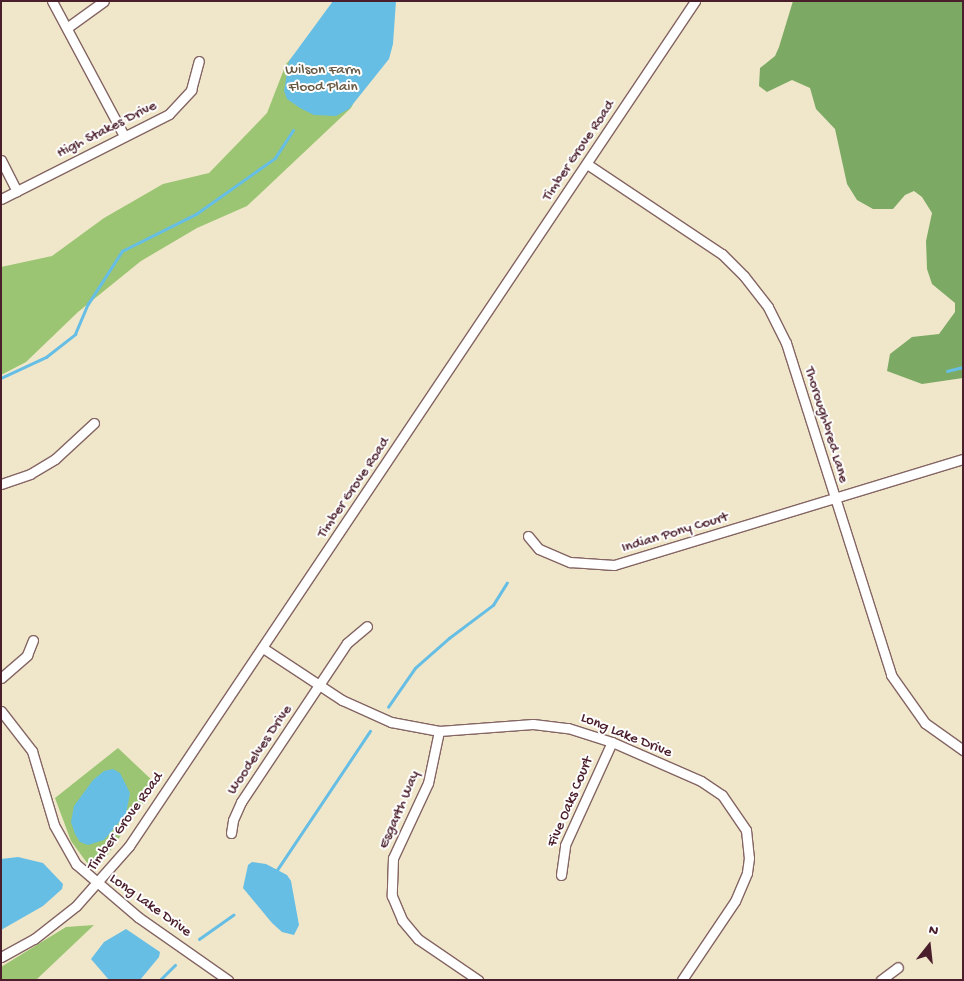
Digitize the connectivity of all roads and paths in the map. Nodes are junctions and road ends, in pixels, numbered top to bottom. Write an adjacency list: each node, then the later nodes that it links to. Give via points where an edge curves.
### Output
1 (52, 1): 4 (street)
2 (104, 1): 4 (street)
3 (695, 1): 8 (street, Timber Grove Road)
4 (68, 27): 6 (street)
5 (199, 61): 6 (street, High Stakes Drive, via 191,90 178,107)
6 (124, 136): 9 (street, High Stakes Drive)
7 (1, 160): 9 (street)
8 (587, 164): 14 (street, Thoroughbred Lane, via 715,250 758,292 786,343); 18 (street, Timber Grove Road)
9 (17, 191): 10 (street, High Stakes Drive)
10 (1, 199)
11 (94, 423): 13 (street, via 55,459 30,474)
12 (963, 459): 14 (street, Indian Pony Court)
13 (1, 484)
14 (834, 498): 15 (street, Indian Pony Court, via 648,557 603,566 558,558 539,549); 24 (street, Thoroughbred Lane, via 891,675 925,723)
15 (528, 536)
16 (367, 626): 20 (street, Woodelves Drive, via 347,643)
17 (33, 640): 19 (street, via 27,655)
18 (263, 648): 20 (street, Long Lake Drive); 27 (street, Timber Grove Road, via 129,846)
19 (1, 678)
20 (320, 685): 22 (street, Long Lake Drive, via 378,718); 25 (street, Woodelves Drive, via 241,802)
21 (1, 711): 27 (street, Long Lake Drive, via 32,751 62,843 76,864)
22 (439, 731): 23 (street, Long Lake Drive, via 545,725 580,730); 31 (street, Esgarth Way, via 428,784 393,858 392,896 402,920 418,939)
23 (612, 742): 26 (street, Five Oaks Court, via 565,845); 32 (street, Long Lake Drive, via 712,788 731,804 746,830 750,858 743,887)
24 (963, 750)
25 (231, 833)
26 (561, 875)
27 (97, 885): 28 (street, Timber Grove Road, via 57,922); 30 (street, Long Lake Drive)
28 (1, 957)
29 (898, 967): 33 (street)
30 (228, 980)
31 (478, 980)
32 (682, 980)
33 (881, 980)

